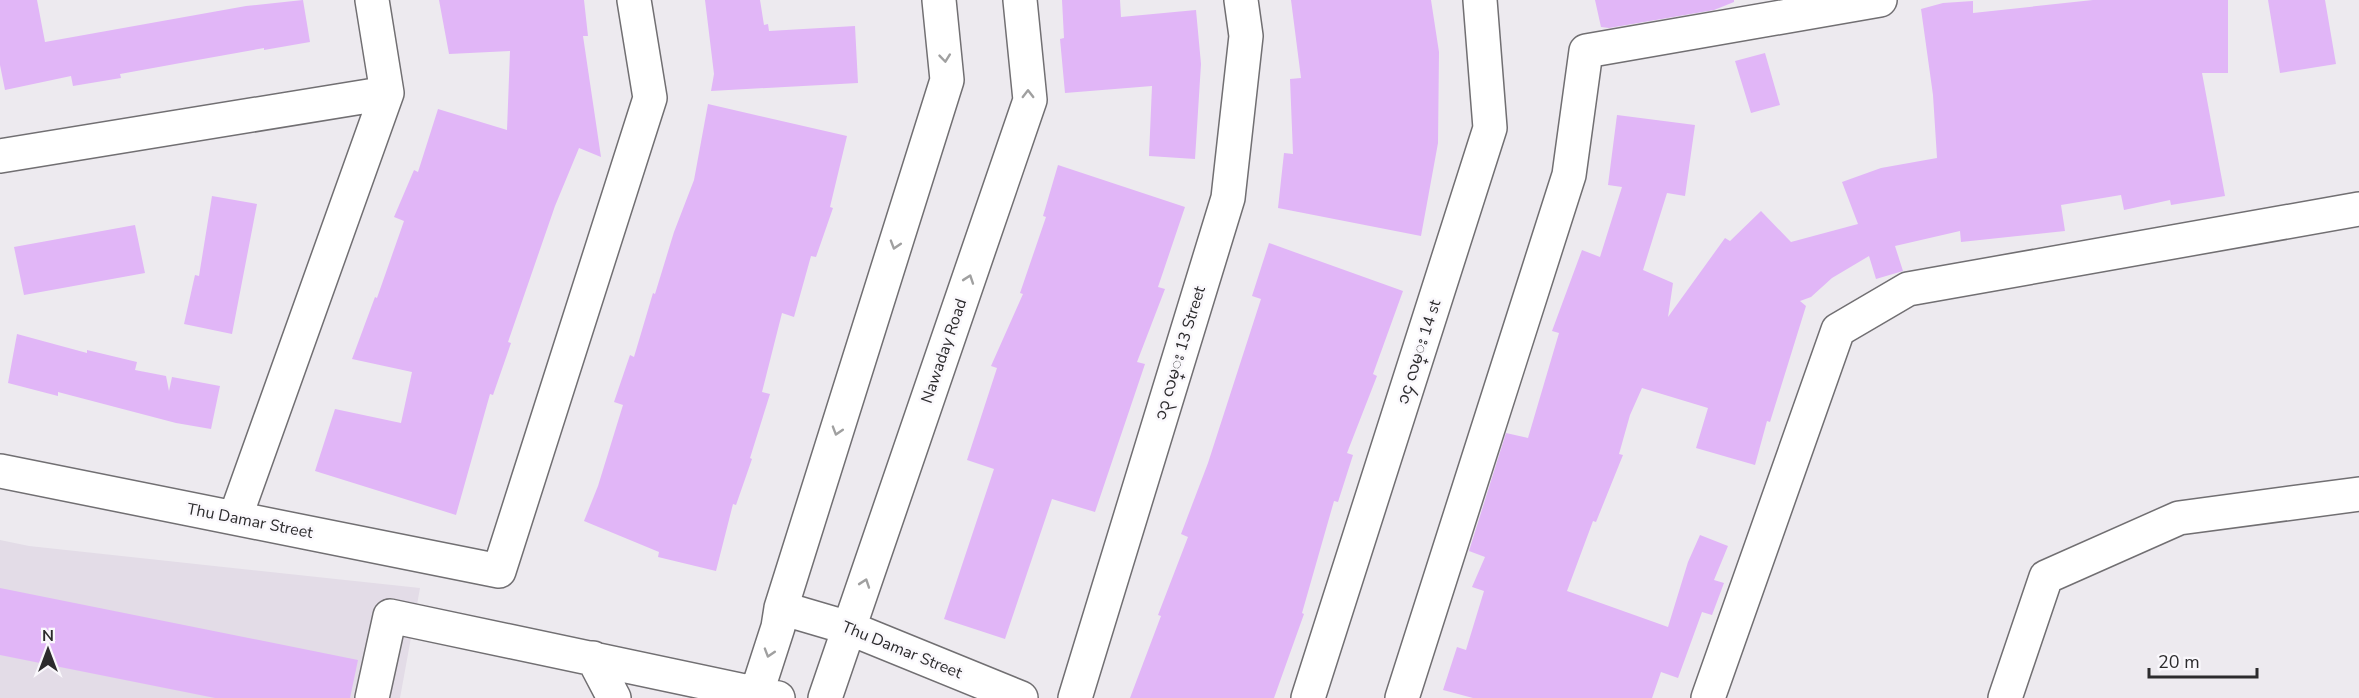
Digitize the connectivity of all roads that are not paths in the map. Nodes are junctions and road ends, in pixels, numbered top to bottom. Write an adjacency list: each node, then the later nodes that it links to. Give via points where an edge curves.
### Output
1 (372, 0): 8 (street)
2 (634, 0): 13 (street, Thu Damar Street, via 650,98 499,571)
3 (939, 0): 14 (street, one-way to 14, via 947,80)
4 (1020, 0): 15 (street, Nawaday Road, one-way to 4, via 1030,100)
5 (1241, 0): 22 (street, ၁၃ လမ္း 13 Street, via 1246,36 1228,198)
6 (1480, 0): 23 (street, ၁၄ လမ္း 14 st, via 1490,128)
7 (1880, 0): 24 (street, via 1586,51 1569,175)
8 (387, 93): 9 (street); 13 (street)
9 (0, 156)
10 (2359, 209): 25 (street, via 1908,289 1838,330)
11 (0, 471): 13 (street, Thu Damar Street)
12 (2359, 494): 26 (street, via 2179,518 2046,577)
13 (235, 518)
14 (781, 608): 15 (street, Thu Damar Street); 17 (street, one-way to 17)
15 (849, 628): 20 (street, Nawaday Road); 21 (street, Thu Damar Street)
16 (593, 658): 17 (street); 18 (street, via 390,616); 19 (street)
17 (764, 696)
18 (372, 698)
19 (614, 698)
20 (825, 698)
21 (1021, 698)
22 (1075, 698)
23 (1308, 698)
24 (1402, 698)
25 (1708, 698)
26 (2005, 698)

